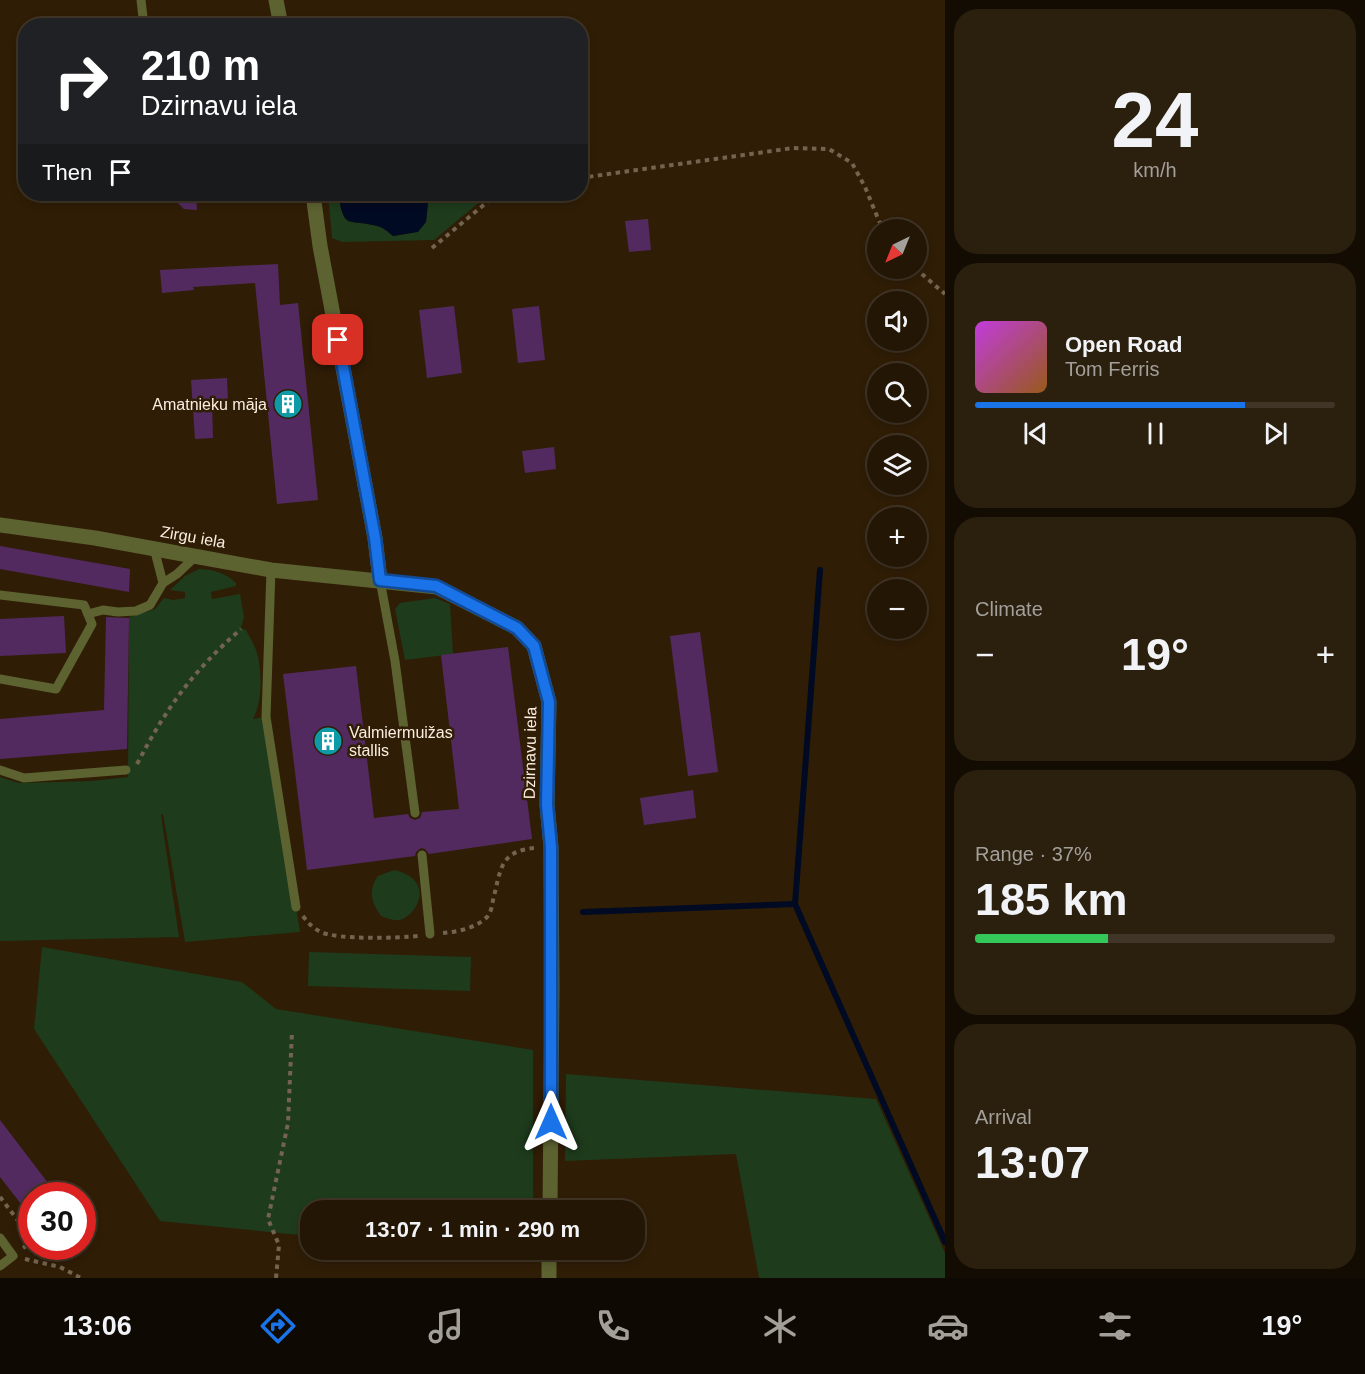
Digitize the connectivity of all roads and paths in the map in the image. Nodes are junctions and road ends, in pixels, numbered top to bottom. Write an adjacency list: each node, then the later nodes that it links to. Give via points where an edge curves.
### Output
1 (141, 0): 3 (lane)
2 (276, 0): 4 (street)
3 (143, 18)
4 (280, 18)
5 (588, 177): 8 (path, via 794,148 829,149 852,163)
6 (314, 201): 16 (street)
7 (488, 201): 9 (path)
8 (878, 219)
9 (432, 248)
10 (927, 278): 11 (path)
11 (945, 294)
12 (0, 525): 13 (street, Zirgu iela)
13 (154, 548): 14 (street, Zirgu iela); 17 (lane)
14 (196, 556): 15 (street, Zirgu iela); 17 (lane)
15 (271, 570): 16 (street, Zirgu iela); 26 (lane, via 266,717)
16 (380, 580): 24 (lane); 30 (street, Dzirnavu iela, via 436,586 517,628 534,646 549,702)
17 (163, 583): 19 (lane, via 150,604 135,611 103,610)
18 (0, 595): 19 (lane, via 84,605)
19 (88, 614): 21 (lane, via 92,624 56,689)
20 (241, 628): 23 (path, via 212,654 176,697 137,764)
21 (0, 679)
22 (0, 770): 23 (lane, via 24,777)
23 (126, 770)
24 (415, 813)
25 (422, 855): 27 (lane)
26 (296, 907)
27 (430, 934)
28 (292, 1031): 37 (path, via 288,1123 268,1220 279,1245)
29 (1, 1199): 31 (path)
30 (550, 1200)
31 (18, 1221)
32 (0, 1238): 33 (lane)
33 (13, 1256): 35 (lane); 36 (path, via 60,1267)
34 (549, 1260): 38 (street)
35 (0, 1266)
36 (81, 1278)
37 (276, 1278)
38 (549, 1278)

